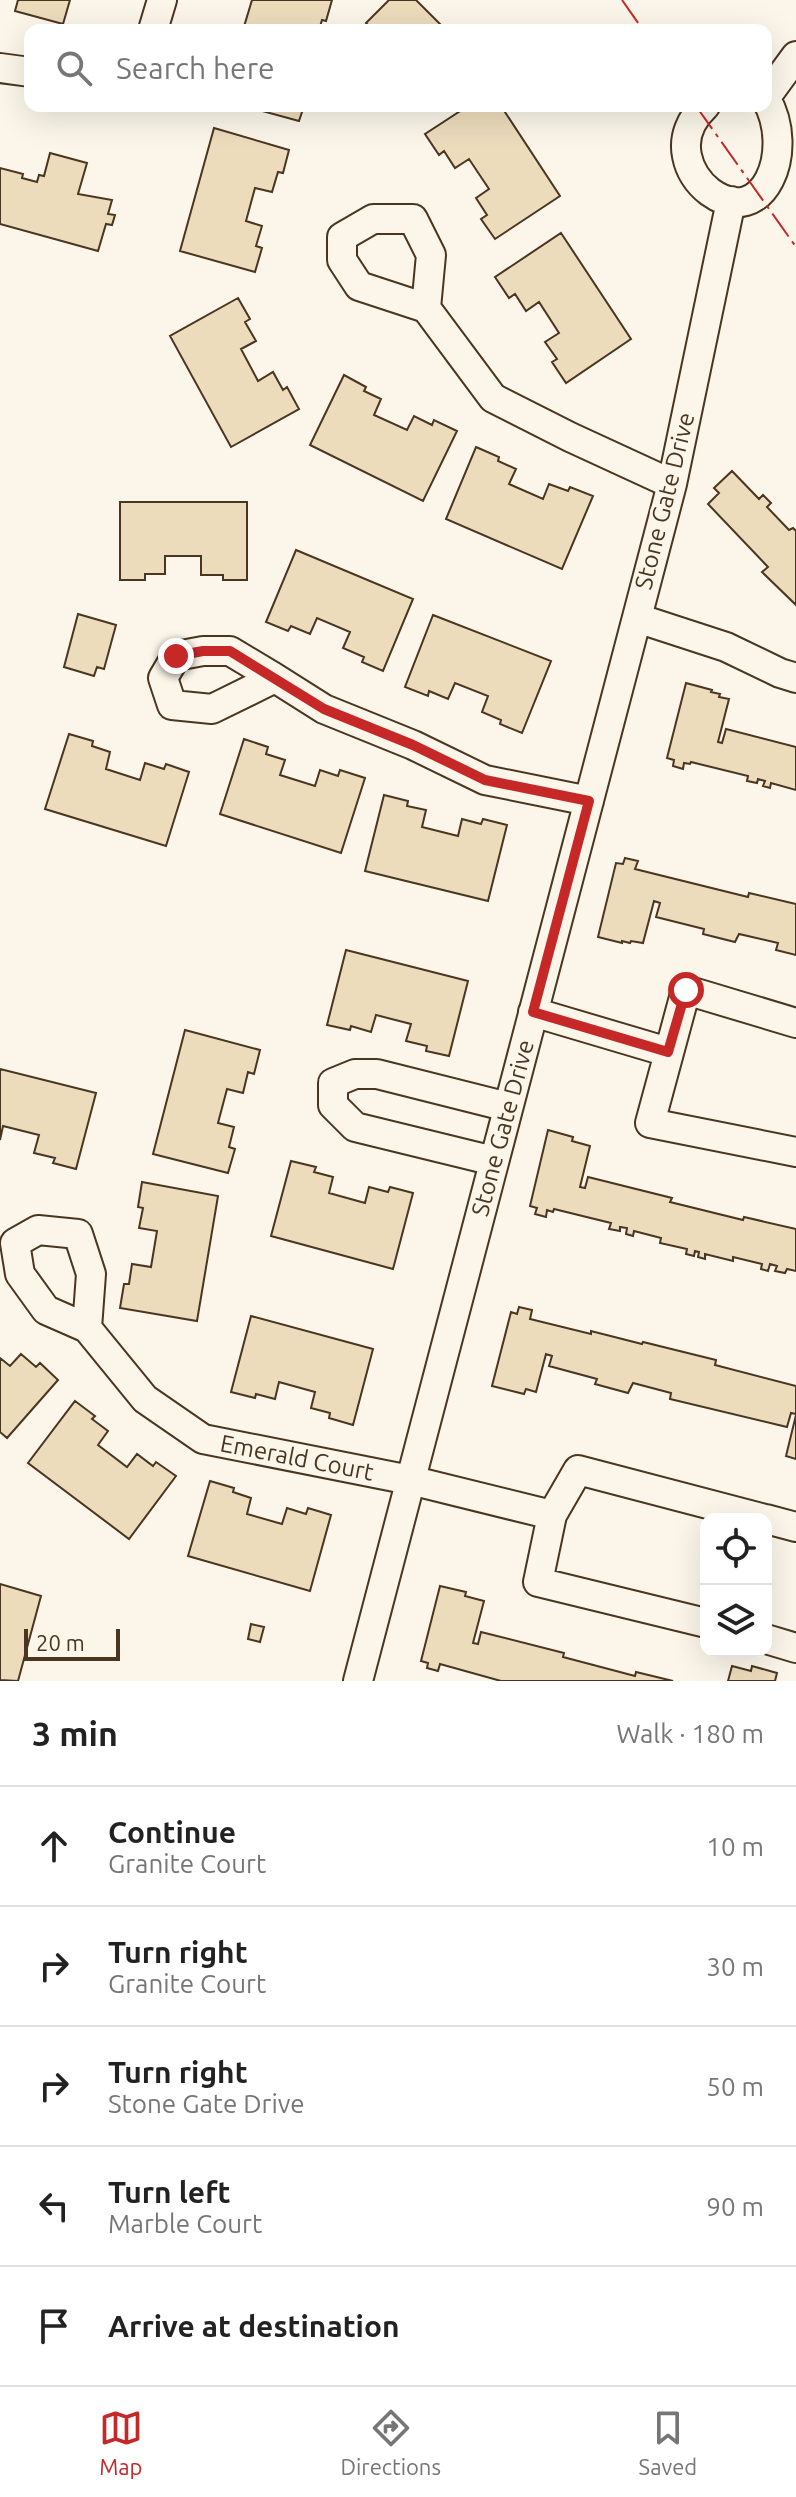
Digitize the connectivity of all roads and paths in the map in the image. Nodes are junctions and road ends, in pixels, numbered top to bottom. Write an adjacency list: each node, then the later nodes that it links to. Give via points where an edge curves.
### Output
1 (162, 0): 2 (street)
2 (155, 24)
3 (796, 56): 6 (street)
4 (0, 68): 5 (street)
5 (24, 71)
6 (772, 90)
7 (772, 104): 9 (street, via 794,138 791,164 765,196)
8 (699, 112): 9 (street, via 688,130 689,167 699,183)
9 (731, 201): 11 (street, Stone Gate Drive)
10 (426, 308): 11 (street, via 493,398)
11 (672, 484): 12 (street, Stone Gate Drive)
12 (637, 618): 14 (street, via 726,647); 15 (street, Stone Gate Drive)
13 (275, 678): 15 (street, via 324,709 485,780)
14 (796, 678)
15 (589, 801): 16 (street, Stone Gate Drive)
16 (533, 1012): 18 (street); 19 (street, Stone Gate Drive)
17 (796, 1023): 18 (street, via 686,990)
18 (668, 1052): 20 (street, via 650,1123)
19 (508, 1107): 21 (street, Stone Gate Drive); 21 (street, via 377,1074 355,1074 333,1083 333,1105 355,1127)
20 (796, 1152)
21 (494, 1161): 23 (street, Stone Gate Drive)
22 (87, 1328): 23 (street, Emerald Court, via 145,1399 203,1439)
23 (410, 1480): 25 (street, Emerald Court); 31 (street, Stone Gate Drive)
24 (743, 1513): 25 (street, via 578,1470)
25 (552, 1515): 28 (street, via 538,1582)
26 (772, 1521): 27 (street)
27 (796, 1527)
28 (700, 1622)
29 (772, 1641): 30 (street)
30 (796, 1648)
31 (358, 1681)

